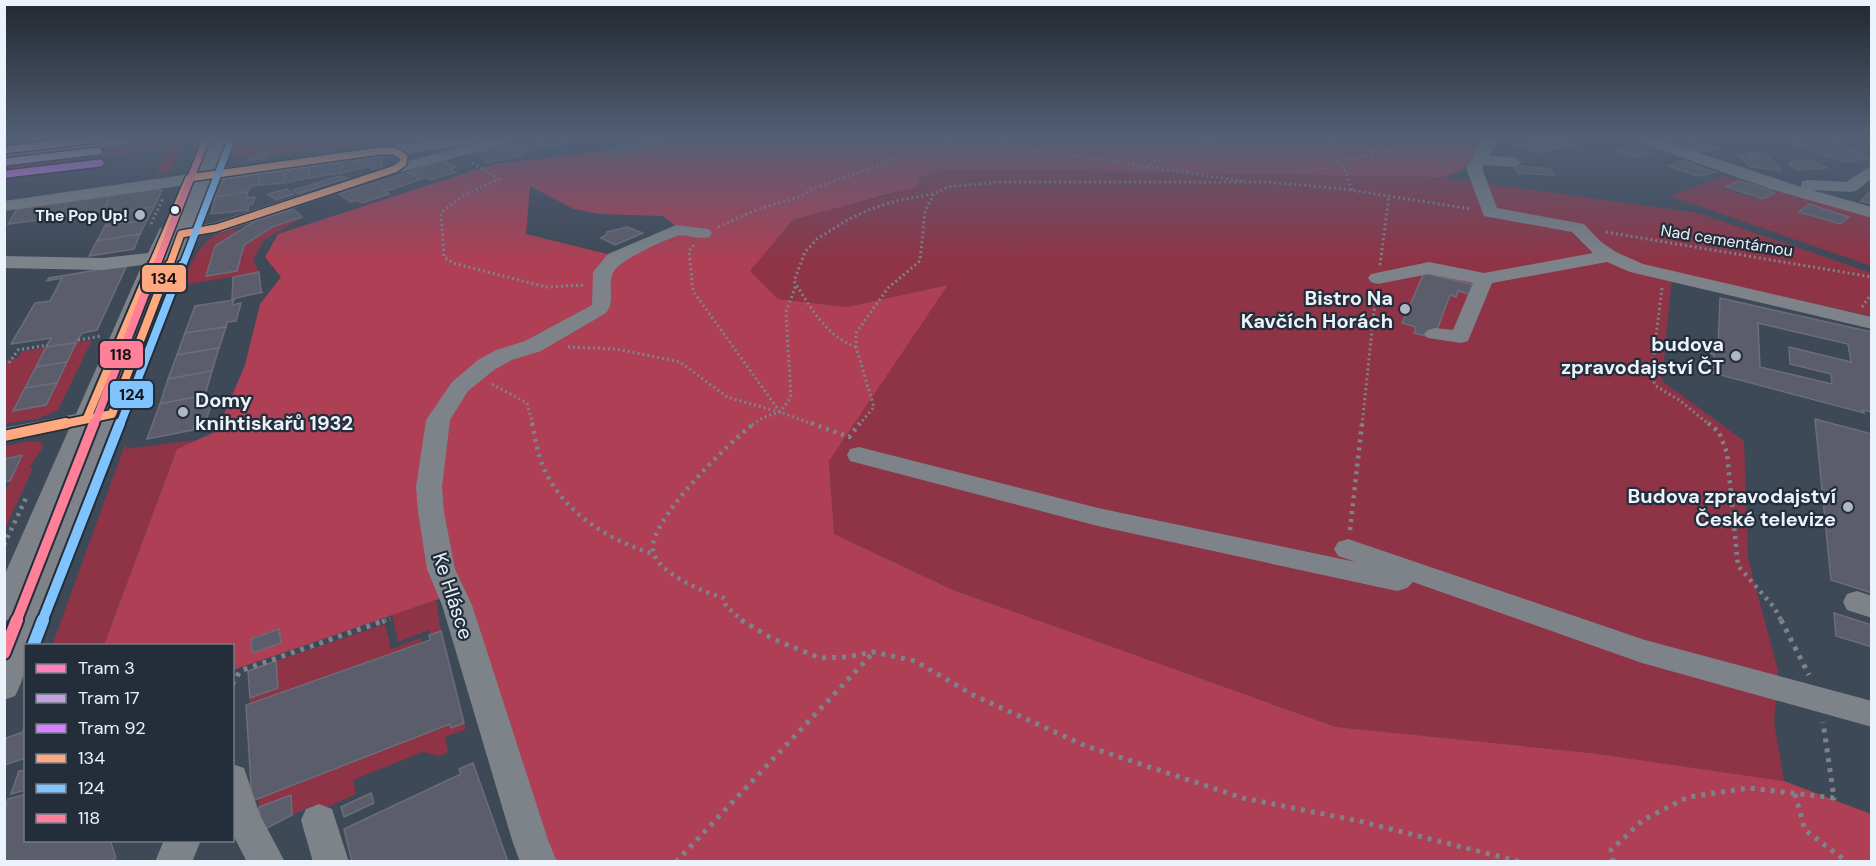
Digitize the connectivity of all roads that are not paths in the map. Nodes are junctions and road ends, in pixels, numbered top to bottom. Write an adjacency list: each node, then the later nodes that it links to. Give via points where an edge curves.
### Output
1 (158, 179): 8 (street)
2 (193, 179): 11 (street)
3 (363, 179): 11 (street)
4 (1478, 179): 12 (street, via 1490,212 1578,228)
5 (1760, 179): 7 (street)
6 (1860, 179): 7 (street, via 1850,187)
7 (1776, 185): 9 (street)
8 (4, 206)
9 (1872, 213)
10 (703, 233): 32 (street, Ke Hlásce, via 676,230 615,258 603,272 602,305 598,309 533,345 504,355 473,375 438,420 429,488 441,569 457,605)
11 (168, 246): 13 (street, via 103,264); 18 (street)
12 (1609, 256): 15 (street); 16 (street, via 1664,275)
13 (4, 262)
14 (1378, 278): 15 (street, via 1428,268)
15 (1484, 279): 17 (street, via 1461,336)
16 (1872, 323)
17 (1436, 334)
18 (100, 416): 19 (street); 23 (street); 24 (street)
19 (4, 436)
20 (859, 455): 22 (street, via 1098,518 1335,569 1397,581)
21 (1348, 549): 22 (street)
22 (1408, 570): 25 (street, via 1642,651)
23 (4, 610)
24 (5, 683)
25 (1872, 714)
26 (234, 790): 30 (street, via 249,832)
27 (318, 820): 31 (street)
28 (182, 842): 29 (street)
29 (173, 861)
30 (267, 861)
31 (331, 861)
32 (539, 861)

